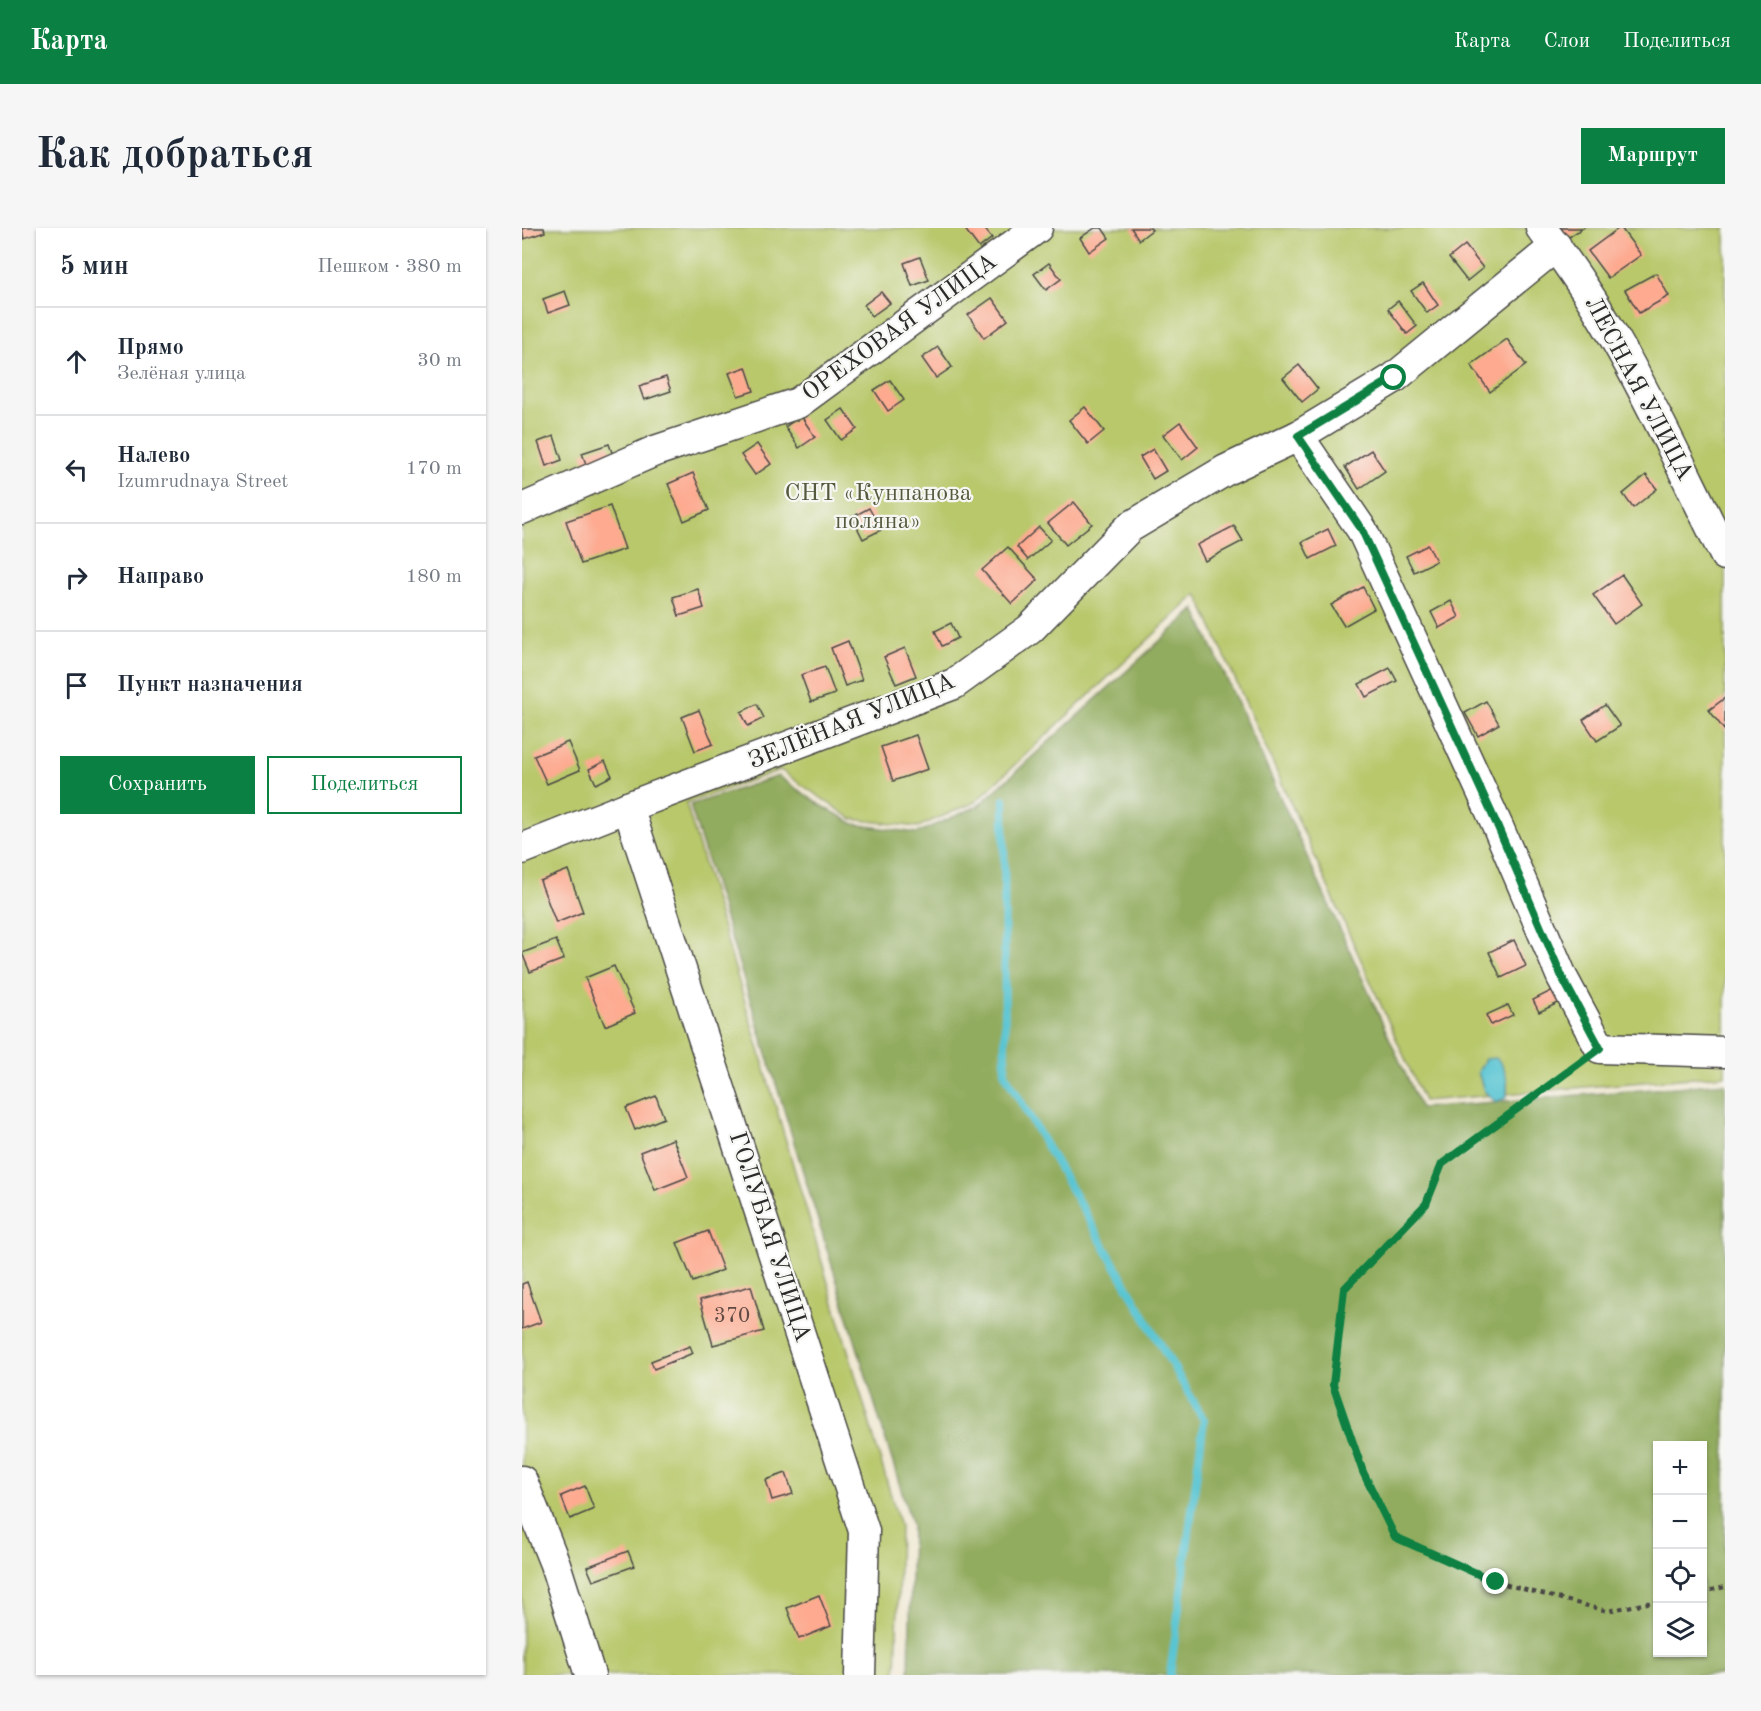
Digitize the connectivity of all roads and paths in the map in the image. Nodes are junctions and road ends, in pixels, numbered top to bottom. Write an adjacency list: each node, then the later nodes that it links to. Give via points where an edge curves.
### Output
1 (1037, 228): 4 (street, ОРЕХОВАЯ УЛИЦА, via 798,403 655,451)
2 (1549, 237): 3 (street, ЗЕЛЁНАЯ УЛИЦА, via 1394,378); 5 (street, ЛЕСНАЯ УЛИЦА, via 1619,345)
3 (1298, 436): 6 (street, ЗЕЛЁНАЯ УЛИЦА, via 1226,470 1130,527 1030,629 954,684); 8 (street, via 1362,530 1562,977)
4 (522, 509)
5 (1725, 555)
6 (628, 807): 7 (street, ЗЕЛЁНАЯ УЛИЦА); 15 (street, ГОЛУБАЯ УЛИЦА, via 864,1531)
7 (522, 849)
8 (1600, 1048): 9 (street); 13 (path, via 1442,1164 1426,1204 1344,1289 1333,1385 1363,1472 1395,1537 1496,1582 1607,1611)
9 (1725, 1052)
10 (522, 1481): 14 (street, via 555,1564)
11 (1725, 1587): 12 (path)
12 (1707, 1591)
13 (1653, 1602)
14 (590, 1675)
15 (860, 1675)

